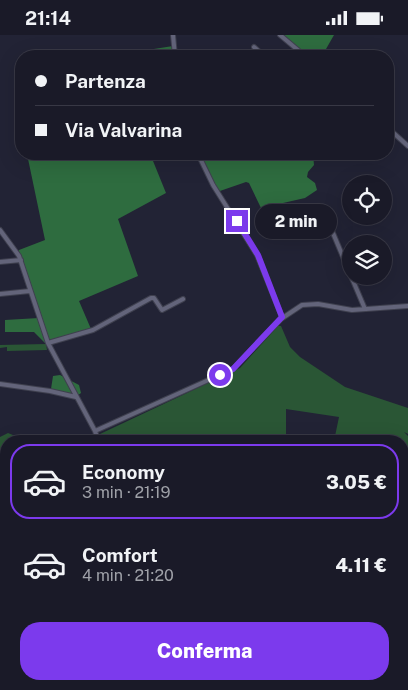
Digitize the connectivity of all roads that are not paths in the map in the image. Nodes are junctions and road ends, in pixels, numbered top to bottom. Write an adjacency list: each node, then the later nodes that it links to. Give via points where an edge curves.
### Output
1 (173, 35): 4 (street)
2 (280, 35): 6 (street)
3 (254, 47): 5 (street)
4 (174, 50)
5 (257, 50)
6 (298, 50)
7 (394, 133): 8 (street)
8 (408, 146)
9 (201, 160): 21 (street, via 257,254)
10 (325, 213): 12 (street)
11 (0, 230): 13 (street)
12 (342, 254)
13 (21, 260): 14 (street); 16 (street)
14 (0, 262)
15 (355, 285): 20 (street)
16 (30, 291): 17 (street); 22 (street)
17 (0, 294)
18 (183, 299): 22 (street, via 162,310 154,298 150,298 93,330)
19 (408, 306): 20 (street)
20 (365, 309): 21 (street, via 306,304)
21 (282, 317): 25 (street, via 233,369)
22 (48, 343): 24 (street)
23 (0, 384): 24 (street)
24 (77, 397): 25 (street)
25 (95, 431): 26 (street)
26 (97, 435)

